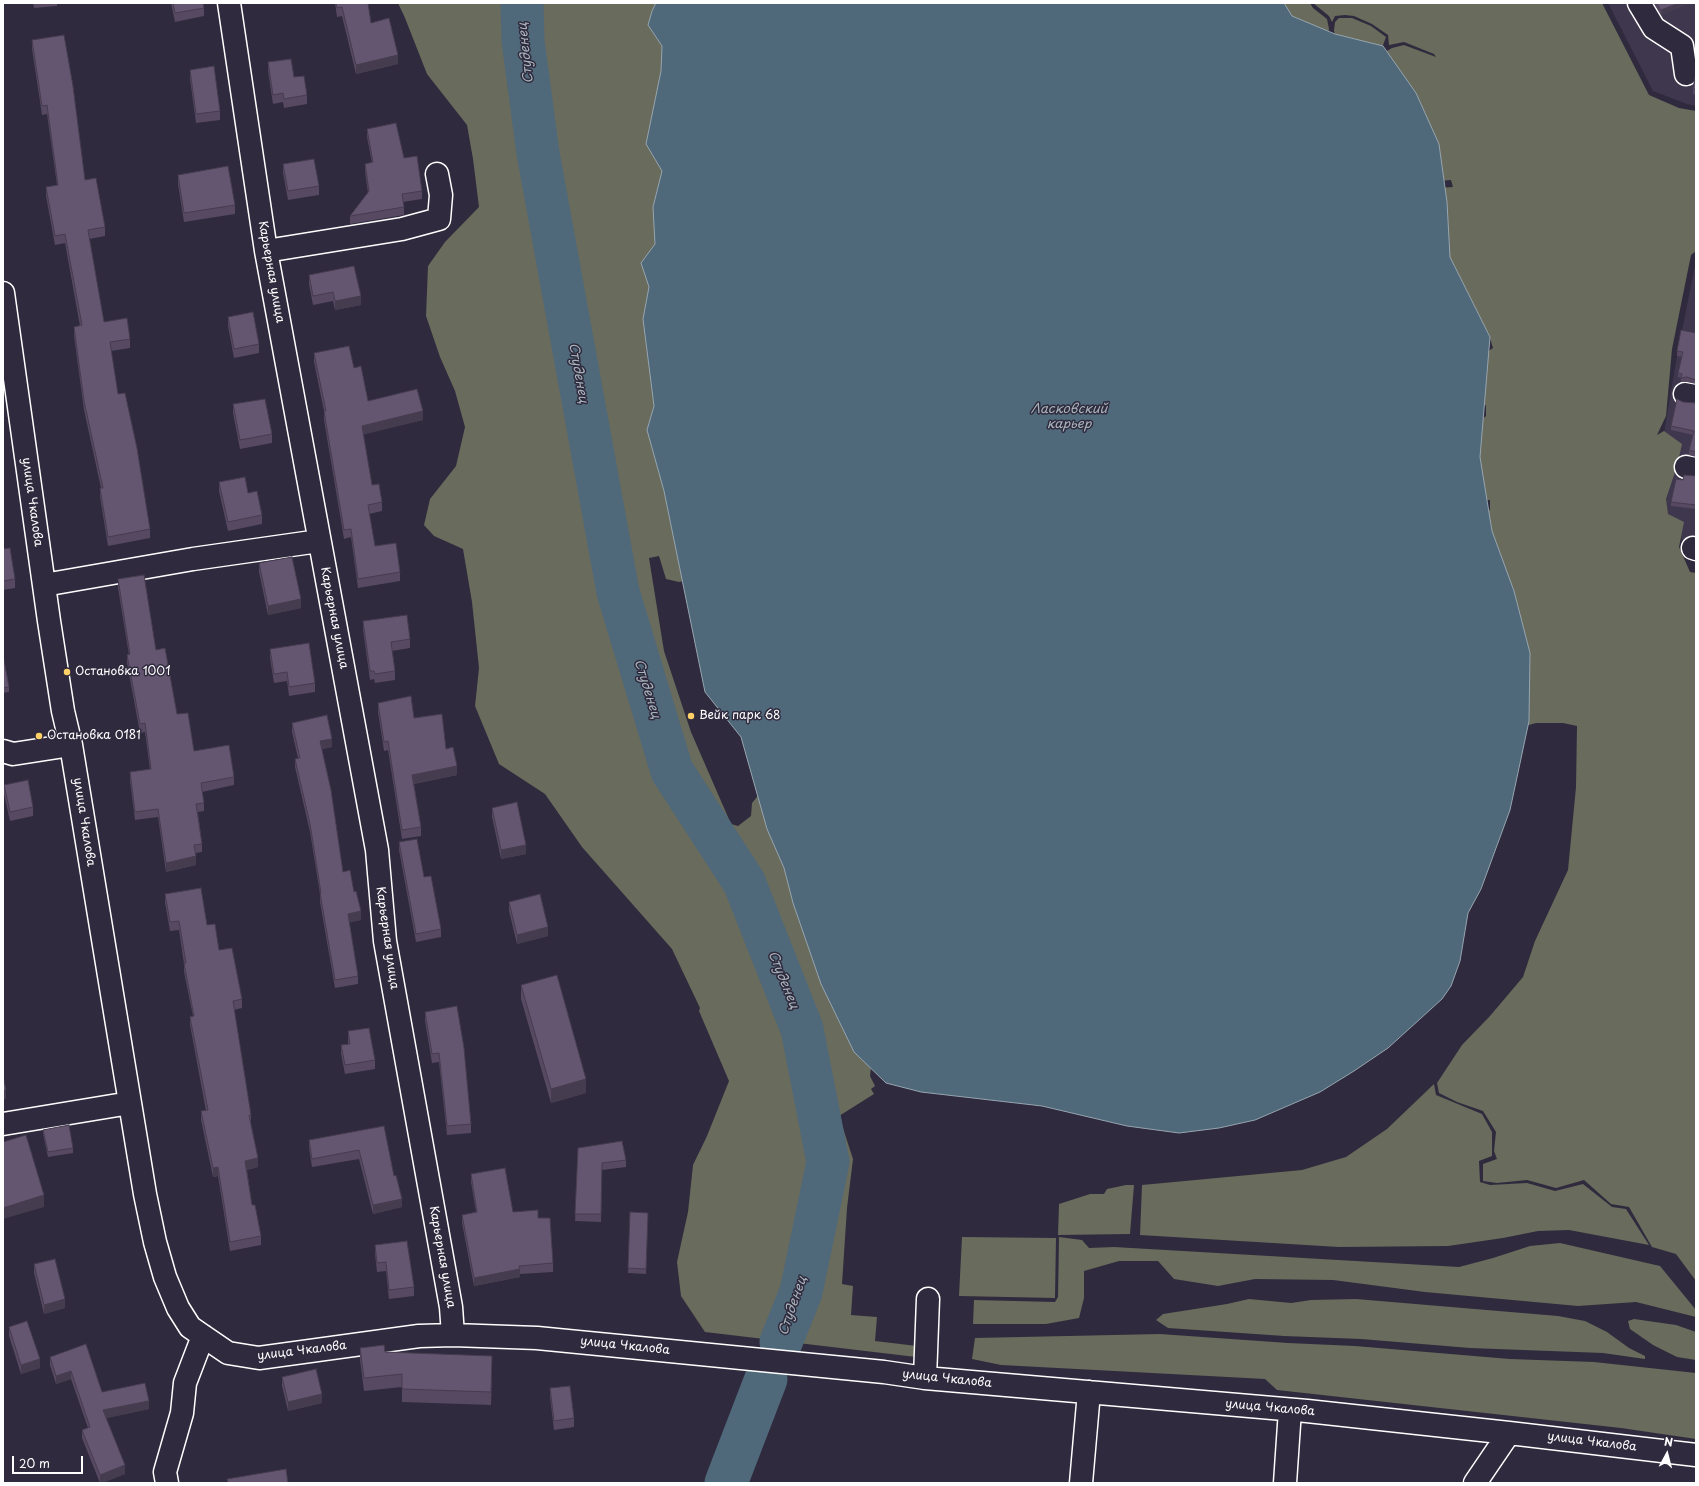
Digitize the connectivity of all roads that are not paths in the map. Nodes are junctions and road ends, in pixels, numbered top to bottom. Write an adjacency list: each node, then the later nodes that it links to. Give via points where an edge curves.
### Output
1 (229, 3): 5 (street, Карьерная улица)
2 (1639, 3): 3 (street, via 1654,28 1682,46)
3 (1686, 74)
4 (437, 174): 5 (street, via 441,195 439,218 402,229)
5 (266, 251): 7 (street, Карьерная улица)
6 (3, 293): 8 (street, улица Чкалова)
7 (319, 541): 8 (street, via 193,559); 14 (street, Карьерная улица, via 377,850 385,941 451,1307)
8 (44, 585): 9 (street, улица Чкалова, via 63,710)
9 (71, 745): 10 (street, via 13,754); 11 (street, улица Чкалова)
10 (3, 751)
11 (130, 1103): 12 (street); 15 (street, улица Чкалова, via 145,1194 165,1277 178,1308 190,1327)
12 (3, 1124)
13 (928, 1299): 16 (street)
14 (453, 1335): 15 (street, улица Чкалова, via 411,1337 259,1358 228,1353); 16 (street, улица Чкалова, via 581,1341)
15 (203, 1336): 21 (street, via 185,1383 182,1414 165,1472)
16 (925, 1378): 17 (street, улица Чкалова)
17 (1089, 1392): 18 (street, улица Чкалова); 22 (street)
18 (1290, 1410): 19 (street, улица Чкалова); 23 (street)
19 (1509, 1433): 20 (street, улица Чкалова); 24 (street)
20 (1696, 1455)
21 (167, 1483)
22 (1081, 1483)
23 (1285, 1483)
24 (1475, 1483)

